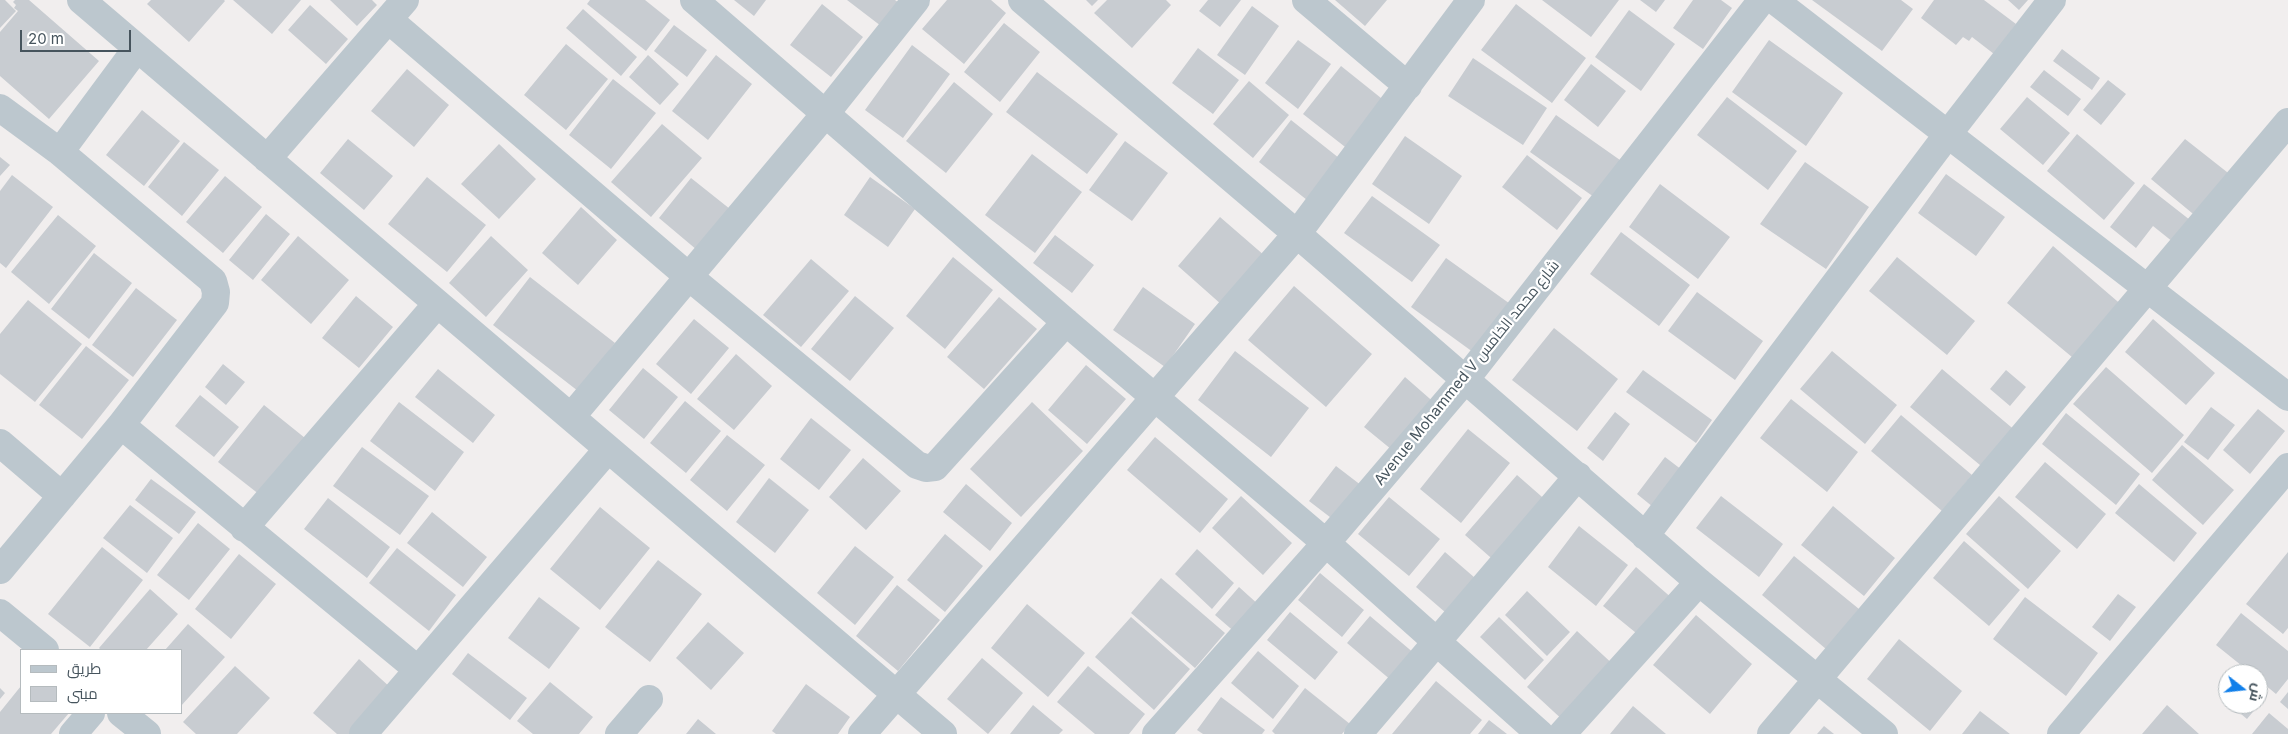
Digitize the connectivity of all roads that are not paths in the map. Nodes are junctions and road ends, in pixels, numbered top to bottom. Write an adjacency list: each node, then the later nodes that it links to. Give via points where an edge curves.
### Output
1 (81, 0): 11 (street)
2 (694, 0): 14 (street)
3 (916, 0): 14 (street)
4 (1022, 0): 19 (street)
5 (1306, 0): 12 (street)
6 (1471, 0): 12 (street)
7 (1762, 0): 24 (street, Avenue Mohammed V شارع محمد الخامس)
8 (1774, 0): 16 (street)
9 (2052, 0): 16 (street)
10 (397, 10): 18 (street); 20 (street)
11 (138, 48): 17 (street); 18 (street)
12 (1408, 86): 19 (street)
13 (0, 108): 17 (street)
14 (826, 113): 20 (street); 23 (street)
15 (2288, 122): 21 (street)
16 (1948, 134): 21 (street); 35 (street)
17 (60, 152): 28 (street, via 212,281 216,292 215,303)
18 (267, 159): 22 (street)
19 (1297, 234): 24 (street); 25 (street)
20 (688, 276): 23 (street, via 917,465 926,468 935,467); 27 (street)
21 (2149, 289): 26 (street); 43 (street)
22 (437, 304): 27 (street); 34 (street)
23 (1066, 322): 25 (street)
24 (1465, 380): 32 (street); 36 (street, Avenue Mohammed V شارع محمد الخامس)
25 (1155, 397): 36 (street); 44 (street)
26 (2288, 397)
27 (571, 418): 30 (street)
28 (121, 425): 33 (street); 34 (street)
29 (0, 444): 33 (street)
30 (608, 449): 42 (street); 44 (street)
31 (2288, 467): 60 (street)
32 (1578, 476): 35 (street); 40 (street)
33 (62, 496): 37 (street)
34 (244, 528): 42 (street)
35 (1645, 536): 38 (street)
36 (1326, 544): 40 (street); 54 (street, Avenue Mohammed V شارع محمد الخامس)
37 (0, 570)
38 (1699, 582): 43 (street); 57 (street)
39 (0, 613): 41 (street)
40 (1437, 643): 55 (street); 56 (street)
41 (44, 649)
42 (417, 669): 48 (street)
43 (1819, 678): 58 (street); 59 (street)
44 (896, 694): 52 (street); 53 (street)
45 (649, 699): 51 (street)
46 (90, 714): 49 (street)
47 (122, 714): 50 (street)
48 (374, 730)
49 (73, 734)
50 (147, 734)
51 (619, 734)
52 (862, 734)
53 (943, 734)
54 (1156, 734)
55 (1358, 734)
56 (1540, 734)
57 (1562, 734)
58 (1771, 734)
59 (1884, 734)
60 (2061, 734)

